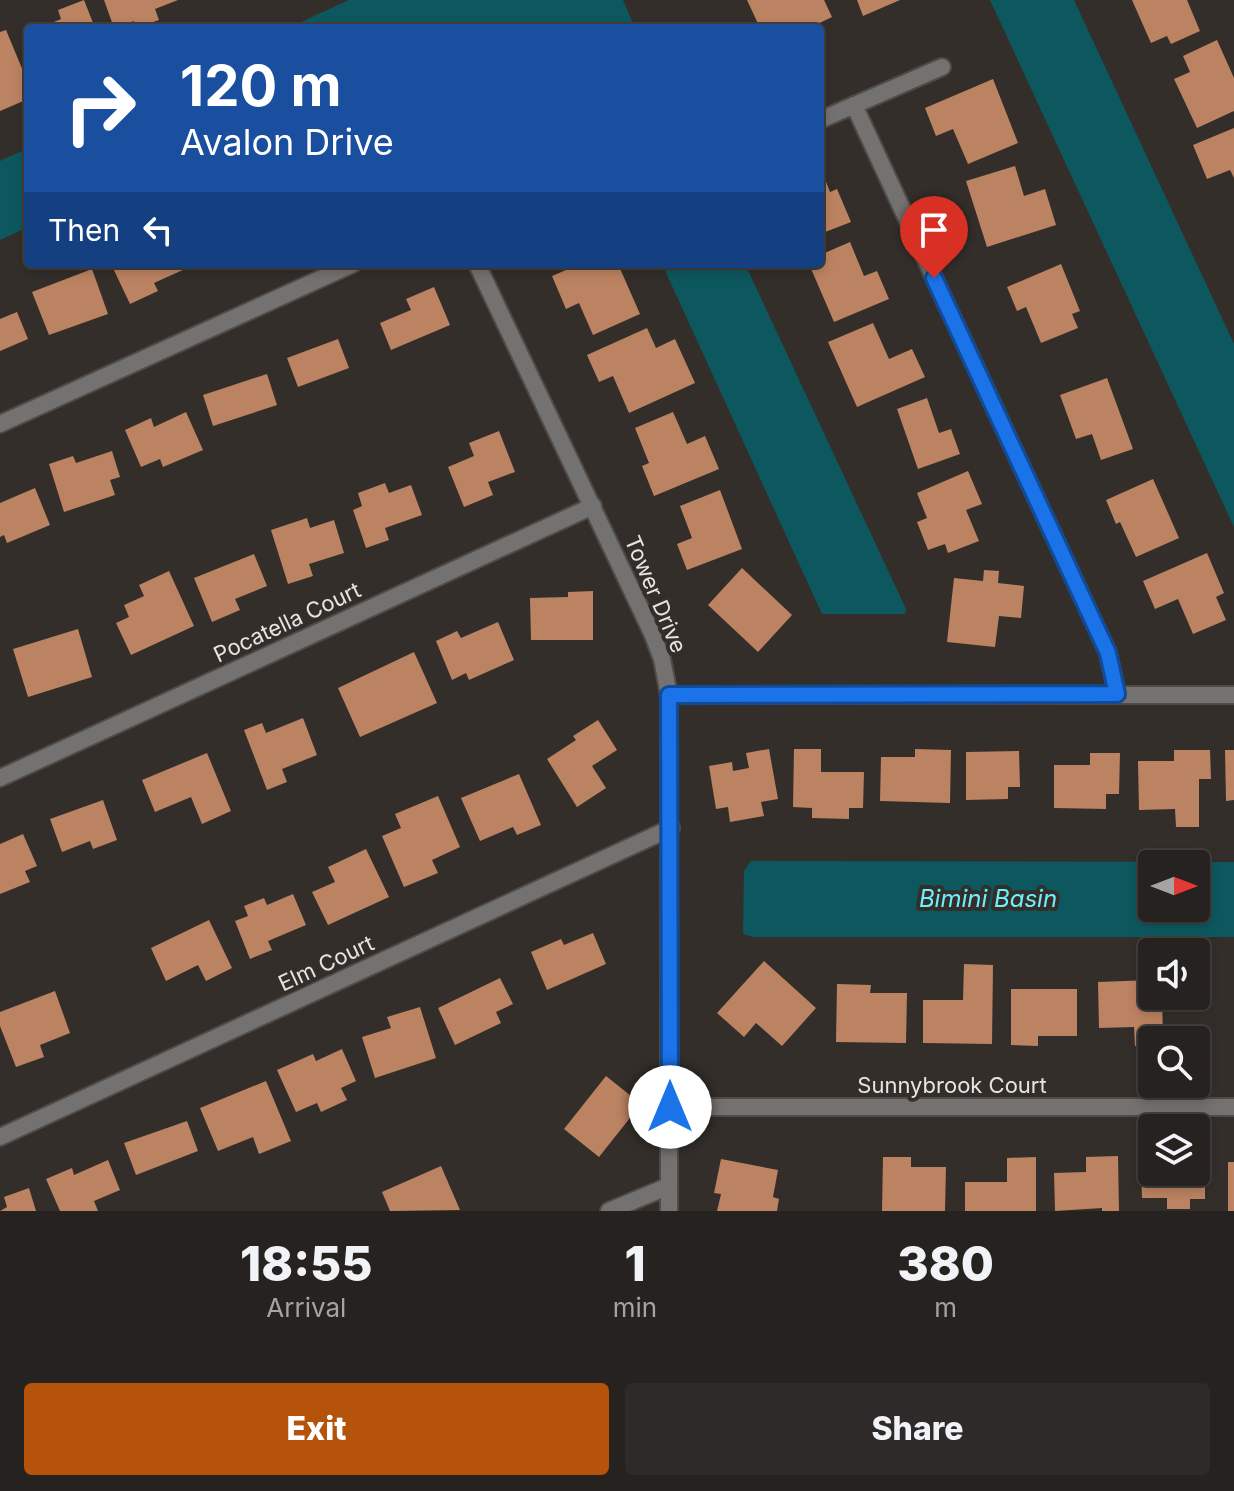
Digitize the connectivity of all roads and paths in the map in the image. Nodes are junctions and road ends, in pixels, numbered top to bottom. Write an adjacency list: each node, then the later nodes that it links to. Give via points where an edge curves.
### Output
1 (942, 67): 2 (street)
2 (854, 105): 3 (street); 8 (street, via 1108,653)
3 (824, 118)
4 (344, 268): 6 (street)
5 (479, 268): 7 (street, Tower Drive)
6 (0, 424)
7 (593, 506): 9 (street, Tower Drive, via 652,633); 11 (street, Pocatella Court)
8 (1117, 694): 9 (street); 10 (street)
9 (669, 695): 12 (street, Tower Drive)
10 (1234, 695)
11 (0, 778)
12 (671, 828): 13 (street, Tower Drive); 15 (street, Elm Court)
13 (670, 1107): 14 (street, Sunnybrook Court); 16 (street, Tower Drive)
14 (1234, 1107)
15 (0, 1137)
16 (669, 1186): 17 (street); 18 (street, Tower Drive)
17 (609, 1211)
18 (669, 1211)

